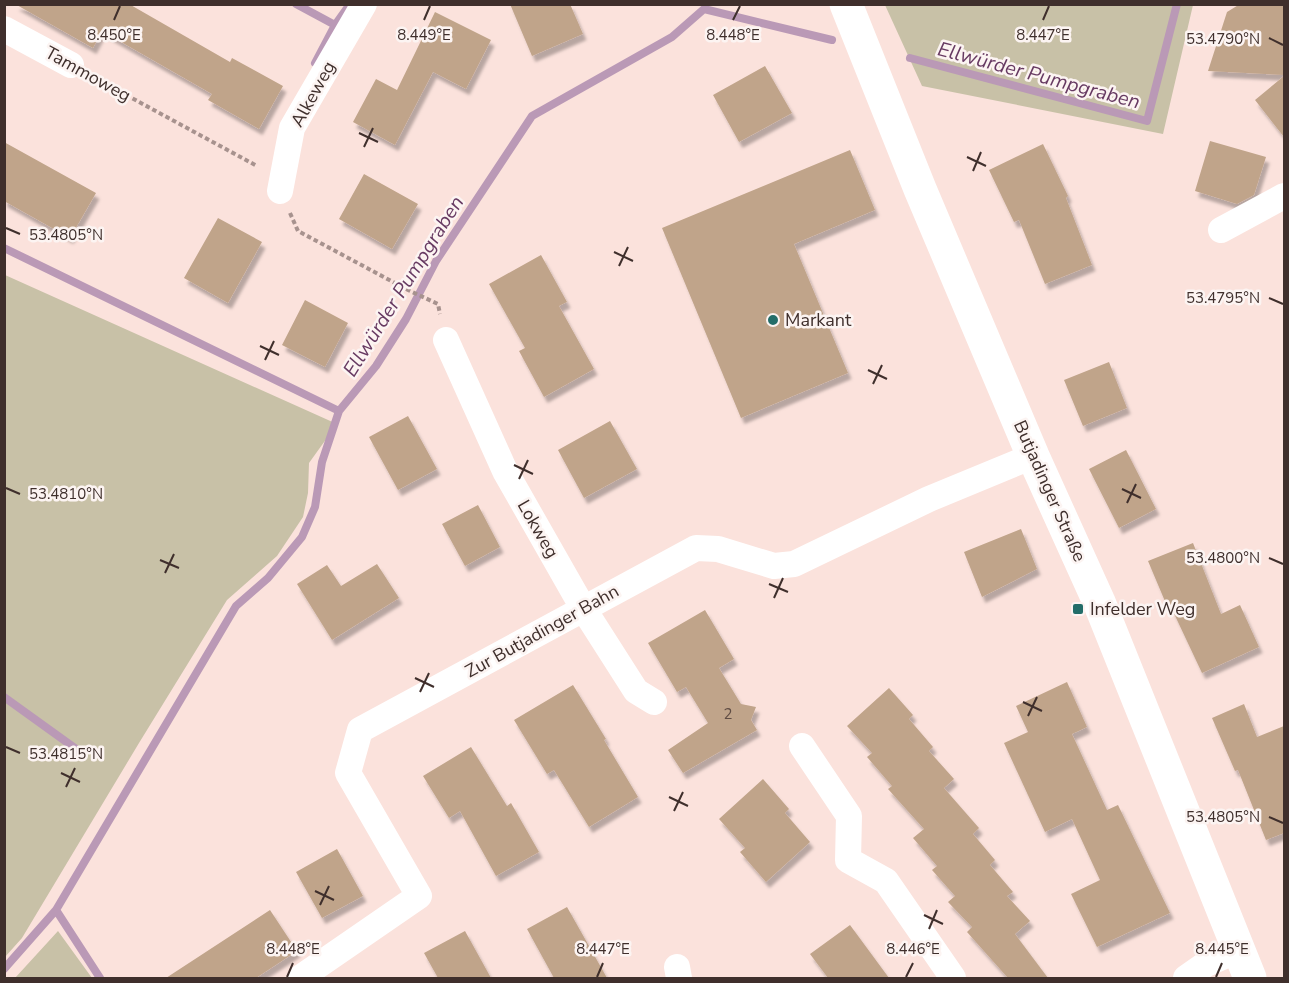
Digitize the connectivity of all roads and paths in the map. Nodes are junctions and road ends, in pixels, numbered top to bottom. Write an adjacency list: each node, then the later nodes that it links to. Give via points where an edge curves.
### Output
1 (364, 4): 6 (street, Alkeweg, via 292,128)
2 (846, 4): 12 (main road, Butjadinger Straße)
3 (4, 29): 4 (street, Tammoweg)
4 (71, 65): 5 (path, Tammoweg)
5 (171, 120)
6 (280, 191)
7 (1284, 196): 8 (street)
8 (1221, 230)
9 (408, 290): 10 (path)
10 (425, 298)
11 (446, 340): 13 (street, Lokweg, via 505,471)
12 (1033, 456): 13 (street, Zur Butjadinger Bahn, via 929,499 794,564 774,566 718,549 696,548); 16 (main road, Butjadinger Straße, via 1099,602)
13 (583, 608): 14 (street, Lokweg, via 636,691); 17 (street, Zur Butjadinger Bahn, via 360,730 348,773 419,896)
14 (654, 702)
15 (802, 746): 18 (street, via 849,816 848,860 886,881)
16 (1244, 964): 19 (street, via 1206,964)
17 (300, 978)
18 (953, 978)
19 (1186, 978)

